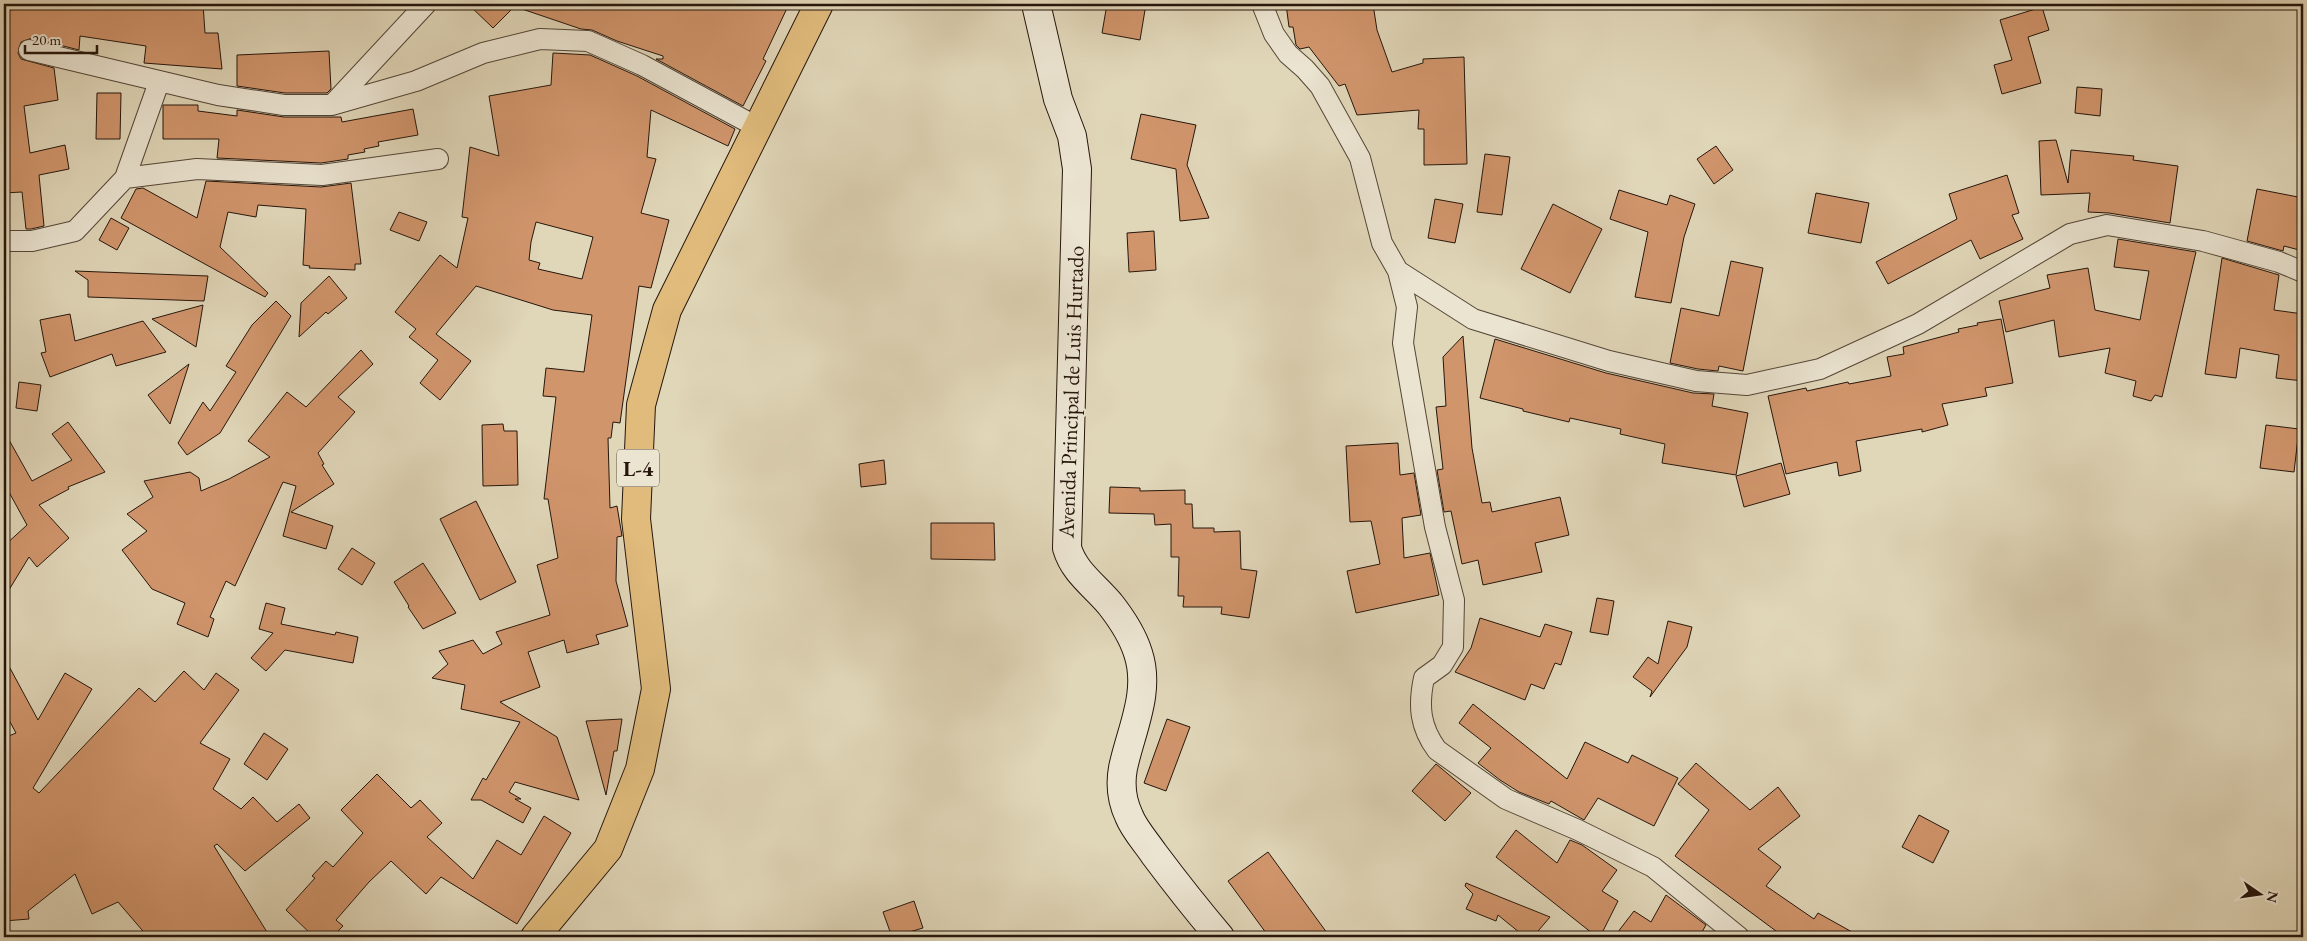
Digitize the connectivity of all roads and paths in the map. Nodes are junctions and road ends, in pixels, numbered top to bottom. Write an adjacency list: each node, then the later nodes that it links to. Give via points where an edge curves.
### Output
1 (426, 4): 7 (street)
2 (819, 4): 8 (main road, L-4)
3 (1036, 4): 15 (street, Avenida Principal de Luis Hurtado, via 1058,100 1072,136 1077,169 1067,548 1071,562 1110,604 1138,652 1143,675 1141,698 1123,770 1122,794 1129,817 1183,893)
4 (1262, 4): 12 (street, via 1274,34 1288,54 1320,86 1360,158 1382,243)
5 (29, 50): 6 (street)
6 (159, 82): 7 (street, via 284,105); 10 (street)
7 (332, 104): 8 (street, via 416,81 484,53 540,39 588,41 642,65)
8 (757, 127): 14 (main road, L-4, via 667,310 641,405 636,519 656,689 640,769 608,849)
9 (438, 159): 10 (street, via 322,175 197,169)
10 (125, 178): 11 (street, via 75,231 32,241)
11 (4, 241)
12 (1398, 271): 13 (street, via 1473,319 1609,361 1696,381 1747,385 1820,369 1918,324 2070,234 2107,225 2203,241); 16 (street, via 1407,307 1403,343 1435,526 1454,600 1453,647 1442,665 1424,678 1422,690 1422,724 1431,742 1437,750 1506,799 1653,867)
13 (2303, 272)
14 (535, 937)
15 (1220, 937)
16 (1739, 937)

